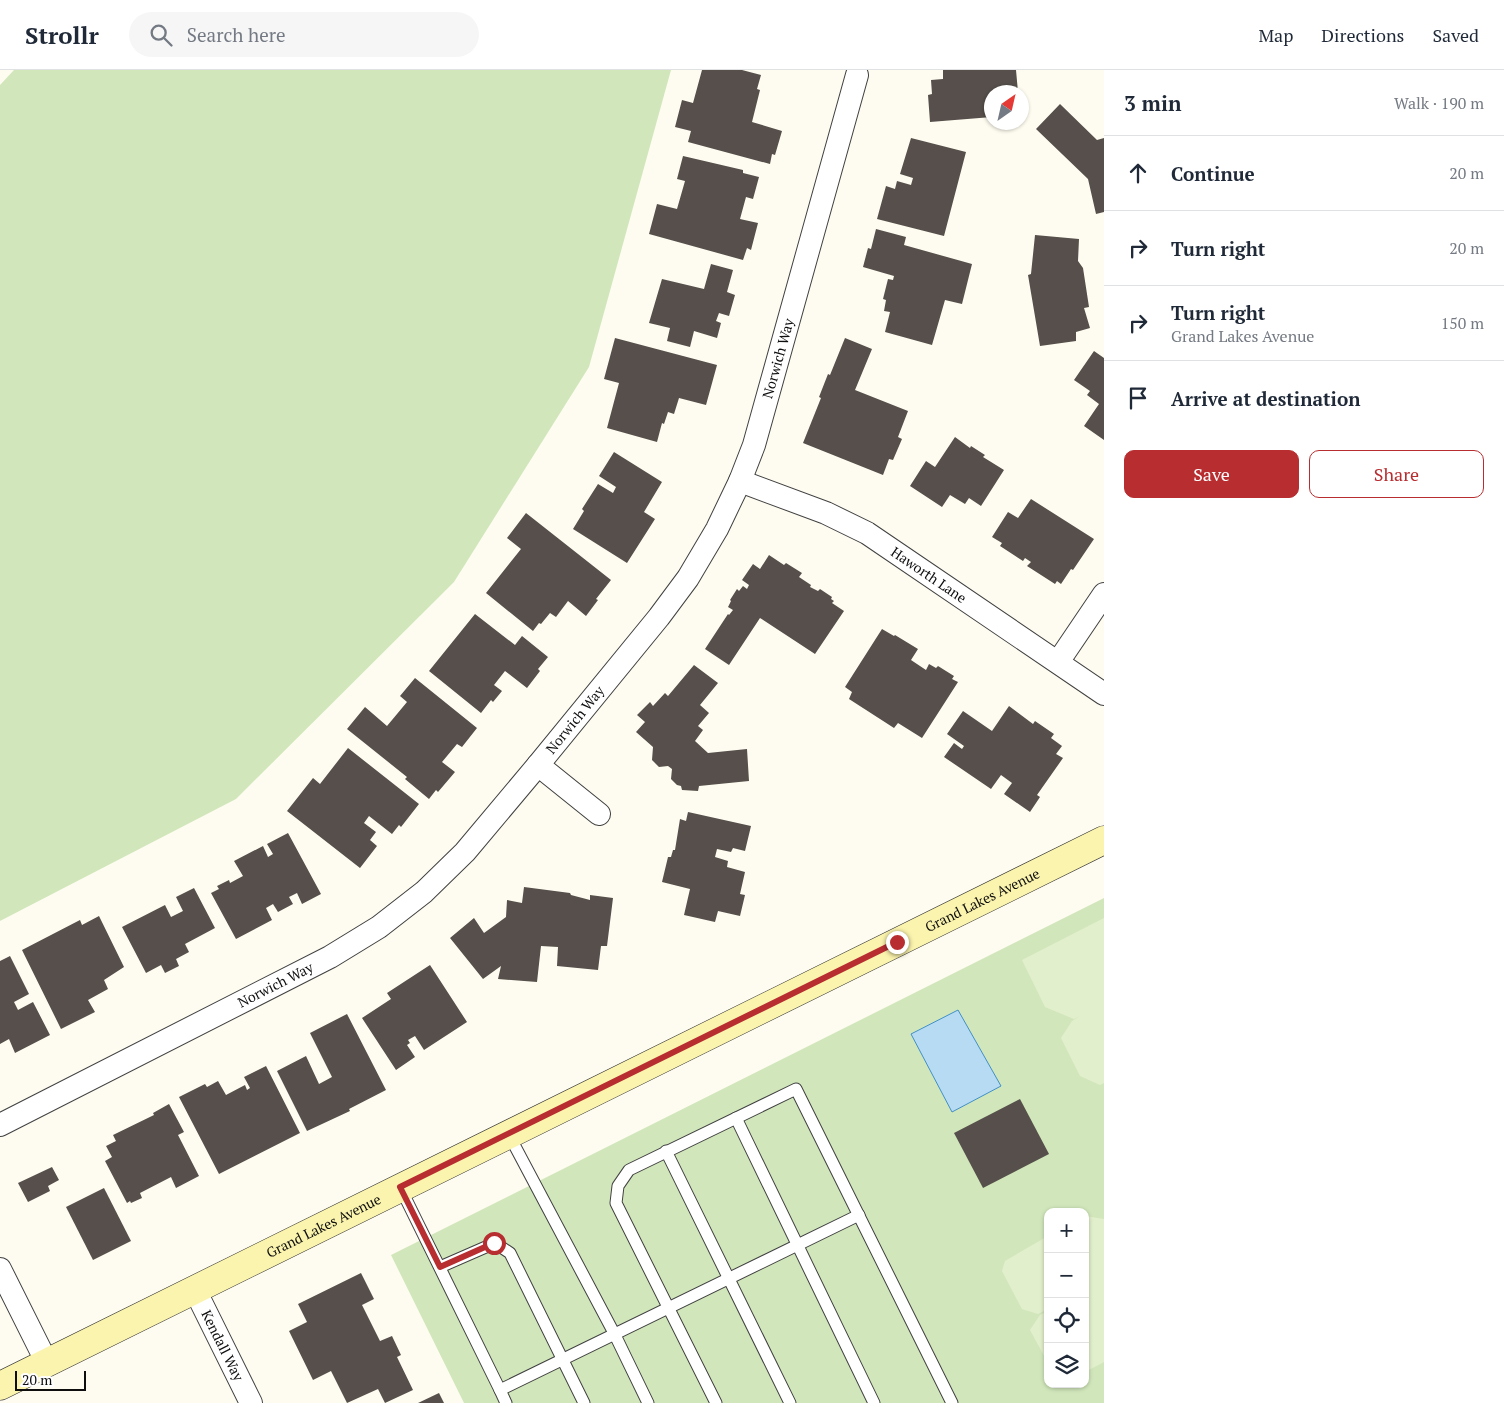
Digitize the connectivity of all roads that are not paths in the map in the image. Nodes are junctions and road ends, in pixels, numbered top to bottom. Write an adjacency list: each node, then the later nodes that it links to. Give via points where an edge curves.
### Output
1 (857, 75): 2 (street, Norwich Way, via 754,445)
2 (740, 481): 4 (street, Haworth Lane, via 826,513 867,533); 6 (street, Norwich Way, via 688,578)
3 (1104, 594): 4 (street)
4 (1058, 662): 5 (street, Haworth Lane)
5 (1104, 694)
6 (538, 765): 7 (street); 10 (street, Norwich Way, via 465,852 424,892 379,927 330,957)
7 (599, 814)
8 (1104, 840): 11 (street, Grand Lakes Avenue)
9 (736, 1118): 12 (lane); 14 (lane, via 796,1089); 15 (lane)
10 (0, 1125)
11 (508, 1135): 13 (street, Grand Lakes Avenue); 21 (lane)
12 (666, 1151): 18 (lane); 20 (lane, via 629,1170 618,1186 616,1203)
13 (400, 1187): 16 (lane); 19 (street, Grand Lakes Avenue)
14 (859, 1215): 15 (lane); 33 (lane)
15 (797, 1244): 18 (lane); 32 (lane)
16 (440, 1267): 22 (lane, via 494,1243 510,1253); 25 (lane)
17 (0, 1269): 23 (street)
18 (729, 1278): 20 (lane); 31 (lane)
19 (195, 1290): 23 (street, Grand Lakes Avenue); 26 (street, Kendall Way)
20 (668, 1307): 21 (lane); 30 (lane)
21 (614, 1335): 22 (lane); 29 (lane)
22 (563, 1360): 25 (lane); 28 (lane)
23 (47, 1363): 24 (street, Grand Lakes Avenue)
24 (0, 1386)
25 (500, 1390): 27 (lane)
26 (251, 1403)
27 (506, 1403)
28 (584, 1403)
29 (648, 1403)
30 (716, 1403)
31 (790, 1403)
32 (874, 1403)
33 (952, 1403)

